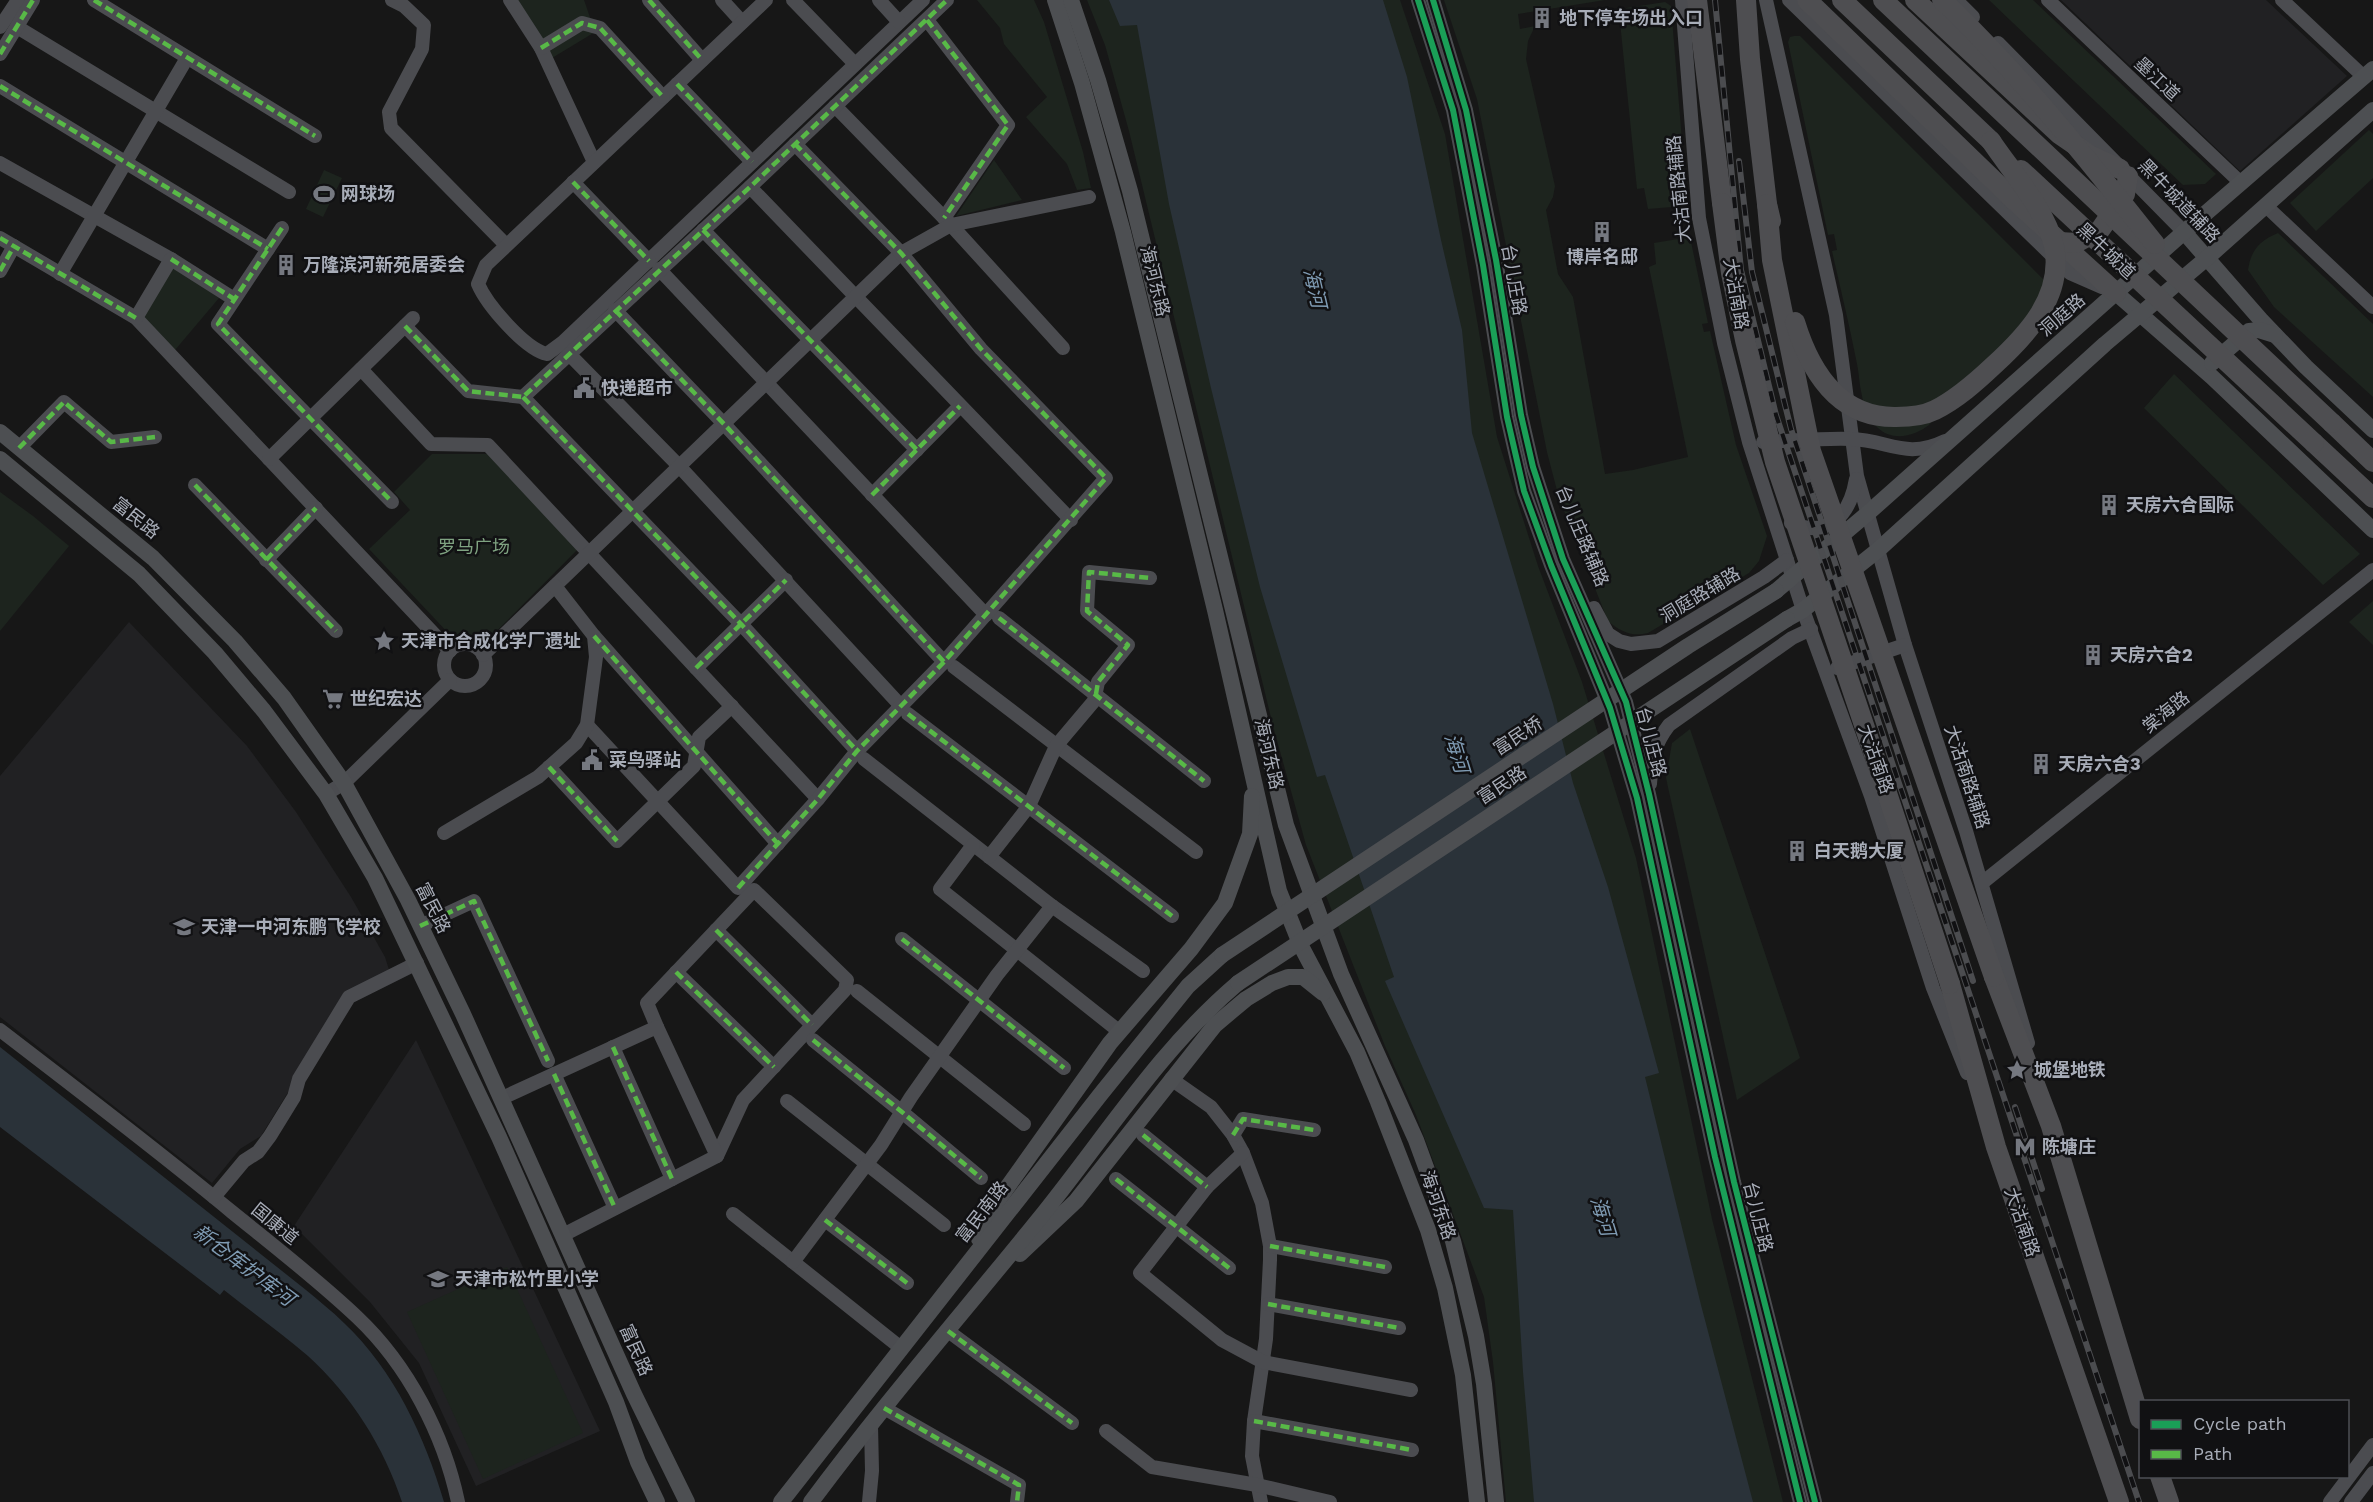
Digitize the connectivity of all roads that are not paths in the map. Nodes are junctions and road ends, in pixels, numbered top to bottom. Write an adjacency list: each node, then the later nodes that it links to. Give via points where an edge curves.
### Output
1 (18, 0): 33 (street)
2 (33, 0): 34 (street)
3 (94, 0): 37 (street)
4 (392, 0): 69 (street, via 424,25 422,49 389,112 391,128)
5 (510, 0): 35 (street)
6 (650, 0): 38 (street)
7 (722, 0): 31 (street)
8 (766, 0): 31 (street)
9 (793, 0): 39 (street)
10 (879, 0): 32 (street)
11 (922, 0): 32 (street)
12 (947, 0): 30 (street)
13 (1055, 0): 153 (main road, 海河东路, via 1123,232)
14 (1071, 0): 251 (main road, 海河东路, via 1131,191 1286,825 1341,974 1416,1140 1454,1241 1484,1384)
15 (1418, 0): 252 (street, 台儿庄路, via 1453,110 1507,417 1524,491 1610,708 1637,798 1715,1157)
16 (1433, 0): 109 (street, 台儿庄路, via 1466,110)
17 (1682, 0): 102 (street, 大沽南路辅路, via 1699,218)
18 (1697, 0): 200 (highway, 大沽南路, bridge, via 1731,273 1775,462 1950,984)
19 (1746, 0): 60 (highway)
20 (1766, 0): 100 (street, 大沽南路辅路, via 1836,315)
21 (1789, 0): 79 (street, via 2070,273)
22 (1807, 0): 68 (highway)
23 (1842, 0): 48 (highway, 黑牛城道)
24 (1882, 0): 78 (highway, 黑牛城道, bridge)
25 (1915, 0): 54 (highway, via 2034,114 2074,146)
26 (1942, 0): 78 (highway, bridge, via 1987,42 2037,98)
27 (1956, 0): 54 (street, 黑牛城道辅路)
28 (2048, 0): 56 (street, 墨江道)
29 (2282, 0): 40 (street)
30 (927, 20): 44 (street); 63 (street, via 1008,125)
31 (742, 22): 38 (street)
32 (899, 22): 39 (street)
33 (0, 27)
34 (17, 27): 36 (street); 46 (street)
35 (541, 48): 43 (street, via 582,23 600,28); 50 (street)
36 (0, 54)
37 (187, 58): 46 (street); 47 (street)
38 (702, 60): 41 (street)
39 (855, 64): 51 (street)
40 (2368, 73): 56 (main road, 洞庭路)
41 (677, 84): 43 (street); 51 (street)
42 (0, 86): 53 (street)
43 (663, 97): 50 (street)
44 (836, 106): 49 (street); 63 (street)
45 (2373, 110): 61 (main road)
46 (157, 113): 53 (street); 58 (street)
47 (315, 136)
48 (1991, 141): 60 (highway, bridge, via 2044,220 2055,255 2053,286 2036,320 2012,349 1968,388 1922,415 1875,416 1855,409 1826,386 1804,351); 113 (highway, 黑牛城道, bridge)
49 (795, 144): 57 (street); 72 (street)
50 (594, 162): 55 (street)
51 (752, 162): 75 (street)
52 (0, 163): 62 (street)
53 (126, 164): 62 (street); 71 (street)
54 (2124, 172): 66 (street, 黑牛城道辅路); 68 (highway, via 2125,194 2100,230 2076,243)
55 (573, 182): 69 (street); 75 (street)
56 (2241, 183): 66 (main road, 洞庭路)
57 (750, 187): 65 (street); 80 (street)
58 (289, 192)
59 (1089, 197): 63 (street)
60 (1767, 204): 196 (highway, bridge, via 1772,260 1812,451 1994,977)
61 (2266, 206): 73 (main road); 82 (street)
62 (94, 216): 74 (street); 77 (street)
63 (948, 221): 72 (street); 88 (street)
64 (282, 228): 71 (street)
65 (703, 230): 75 (street); 87 (street)
66 (2184, 232): 73 (main road, 黑牛城道辅路); 79 (main road, 洞庭路)
67 (0, 238): 70 (street)
68 (2060, 242): 79 (highway)
69 (506, 245): 75 (street, via 486,265 478,284 483,295 527,344 547,354)
70 (14, 246): 76 (street); 77 (street)
71 (268, 249): 81 (street)
72 (901, 253): 80 (street); 119 (street, via 981,349 1106,478)
73 (2207, 258): 84 (main road); 86 (main road, 黑牛城道辅路)
74 (171, 259): 81 (street); 85 (street)
75 (654, 265): 83 (street); 92 (street)
76 (0, 271)
77 (60, 274): 85 (street)
78 (2192, 290): 107 (highway, 黑牛城道, bridge)
79 (2116, 292): 84 (main road); 101 (main road, 洞庭路)
80 (855, 297): 87 (street); 94 (street)
81 (234, 299): 95 (street, via 218,324)
82 (2373, 307)
83 (615, 310): 89 (street); 96 (street)
84 (2140, 316): 91 (main road); 121 (main road)
85 (136, 318): 106 (street)
86 (2276, 336): 91 (main road, via 2249,331 2212,364); 97 (main road, 黑牛城道辅路)
87 (810, 340): 92 (street); 104 (street)
88 (1064, 348)
89 (569, 354): 93 (street); 108 (street)
90 (361, 369): 93 (street, via 409,322 468,391); 95 (street); 122 (street, via 430,444 488,446)
91 (2212, 377): 120 (main road)
92 (767, 382): 96 (street); 112 (street)
93 (523, 397): 117 (street)
94 (960, 406): 104 (street); 119 (street)
95 (312, 417): 106 (street); 114 (street)
96 (724, 424): 108 (street); 141 (street)
97 (2373, 430)
98 (0, 432): 103 (main road, 富民路)
99 (155, 437): 103 (street, via 111,442 64,402)
100 (1851, 439): 101 (street, via 1909,450); 102 (street); 110 (street, 大沽南路辅路)
101 (1948, 440): 118 (main road, 洞庭路)
102 (1749, 442): 115 (street, 大沽南路辅路)
103 (18, 448): 155 (main road, 富民路, via 153,558 227,633 285,698)
104 (917, 450): 112 (street)
105 (0, 459): 156 (main road, via 139,574 193,629 264,711)
106 (269, 459): 116 (street)
107 (2373, 462)
108 (679, 466): 117 (street); 128 (street)
109 (1533, 467): 133 (street, 台儿庄路辅路); 157 (street, 台儿庄路, via 1563,559 1626,702)
110 (1857, 476): 115 (street, via 1845,510 1828,525 1814,530 1789,522); 118 (street, 大沽南路辅路)
111 (195, 485): 123 (street)
112 (872, 495): 132 (street)
113 (2373, 498)
114 (392, 502)
115 (1770, 504): 124 (street, 大沽南路辅路)
116 (316, 508): 123 (street); 139 (street)
117 (633, 510): 122 (street); 134 (street)
118 (1867, 514): 121 (street, 大沽南路辅路); 126 (main road, 洞庭路)
119 (1071, 520): 132 (street)
120 (2373, 530)
121 (1878, 550): 131 (main road); 138 (street, 大沽南路辅路)
122 (589, 553): 129 (street); 142 (street)
123 (266, 560): 136 (street)
124 (1787, 560): 126 (street, 大沽南路辅路); 133 (street, 洞庭路辅路, via 1764,578 1658,641 1619,641 1608,634)
125 (2373, 570): 166 (street, 棠海路)
126 (1794, 577): 130 (main road, 洞庭路); 131 (street, 大沽南路辅路)
127 (1150, 578): 145 (street, via 1089,572 1087,611 1128,645 1098,682)
128 (786, 580): 134 (street); 147 (street)
129 (555, 586): 137 (street); 140 (street)
130 (1776, 591): 173 (main road, 富民桥, bridge)
131 (1803, 610): 135 (street, 大沽南路辅路); 220 (main road, 富民路, bridge, via 1238,982 1165,1058)
132 (992, 616): 141 (street); 145 (street)
133 (1599, 620)
134 (741, 624): 142 (street); 151 (street)
135 (1811, 629): 143 (street); 157 (street, via 1792,638 1669,725 1657,741)
136 (336, 631)
137 (594, 636): 148 (street, via 596,657); 150 (street)
138 (1905, 645): 143 (street); 166 (street, 大沽南路辅路)
139 (450, 651): 140 (street, via 467,645); 144 (street, via 444,662)
140 (483, 655): 144 (street, via 486,667 480,680 469,686)
141 (949, 665): 147 (street); 149 (street)
142 (696, 668): 146 (street)
143 (1827, 671): 200 (street, via 1933,988)
144 (450, 680): 155 (street)
145 (1096, 694): 149 (street); 154 (street)
146 (732, 706): 150 (street, via 699,737); 158 (street)
147 (904, 710): 151 (street); 160 (street)
148 (586, 725): 152 (street, via 576,743); 159 (street)
149 (1056, 746): 160 (street); 164 (street)
150 (696, 753): 159 (street, via 694,766); 162 (street)
151 (860, 755): 158 (street); 163 (street)
152 (549, 767): 159 (street, via 617,841); 161 (street)
153 (1254, 774): 179 (main road, 海河东路, via 1279,891 1301,946); 183 (main road, via 1250,834 1225,903)
154 (1204, 781)
155 (344, 783): 156 (street); 169 (main road, 富民路)
156 (326, 794): 174 (main road, via 375,878)
157 (1649, 794): 253 (street, 台儿庄路, via 1734,1182)
158 (818, 799): 162 (street)
159 (657, 802): 162 (street, via 738,888)
160 (1029, 806): 165 (street); 168 (street)
161 (444, 833)
162 (778, 844)
163 (973, 845): 165 (street); 172 (street, via 940,890)
164 (1196, 852)
165 (989, 857): 167 (street)
166 (1982, 883): 196 (street, 大沽南路辅路)
167 (1052, 906): 172 (street); 175 (street)
168 (1172, 916)
169 (420, 926): 187 (street, via 474,901); 192 (main road, 富民路)
170 (716, 930): 176 (street); 180 (street); 180 (street, via 754,890 847,980 845,990)
171 (902, 939): 178 (street)
172 (1016, 951): 178 (street); 183 (street)
173 (1222, 955): 216 (main road, 富民南路, via 1188,986)
174 (417, 963): 208 (street, via 350,997 299,1079 294,1097 270,1136); 243 (main road, via 500,1137)
175 (1143, 971)
176 (676, 972): 181 (street, via 647,1003); 188 (street)
177 (857, 991): 186 (street)
178 (980, 1000): 186 (street); 189 (street)
179 (1333, 1005): 191 (main road, via 1303,977 1288,976 1272,983 1215,1025); 250 (main road, 海河东路, via 1402,1159 1445,1288 1463,1375)
180 (812, 1025): 188 (street)
181 (657, 1027): 185 (street); 202 (street)
182 (0, 1030): 208 (street, 国康道)
183 (1120, 1032): 216 (main road, via 989,1213)
184 (813, 1040): 194 (street)
185 (613, 1047): 190 (street); 205 (street)
186 (940, 1056): 194 (street); 195 (street)
187 (548, 1061)
188 (774, 1067): 202 (street, via 743,1100)
189 (1064, 1068)
190 (554, 1074): 192 (street); 209 (street)
191 (1171, 1079): 199 (street, via 1211,1107); 220 (main road, via 1076,1201 1013,1261)
192 (502, 1098): 214 (main road, 富民路)
193 (787, 1101): 203 (street)
194 (902, 1112): 203 (street); 204 (street)
195 (1024, 1124)
196 (2051, 1126): 229 (highway)
197 (1314, 1130): 199 (street, via 1243,1119)
198 (1143, 1135): 207 (street)
199 (1233, 1135): 201 (street)
200 (1996, 1147): 254 (highway, 大沽南路)
201 (1244, 1153): 207 (street); 215 (street, via 1262,1203)
202 (717, 1156): 205 (street)
203 (867, 1164): 211 (street); 212 (street)
204 (981, 1178)
205 (672, 1179): 209 (street)
206 (1116, 1179): 213 (street)
207 (1207, 1187): 213 (street)
208 (214, 1197): 242 (street, 国康道, via 321,1284 378,1340 426,1412 452,1472)
209 (615, 1208): 214 (street)
210 (733, 1214): 217 (street)
211 (825, 1220): 217 (street); 221 (street)
212 (944, 1225)
213 (1176, 1227): 219 (street); 226 (street, via 1140,1273 1222,1340)
214 (563, 1235): 241 (main road, 富民路, via 634,1394)
215 (1270, 1246): 218 (street); 222 (street)
216 (972, 1256): 225 (main road, 富民南路)
217 (793, 1262): 225 (street)
218 (1384, 1267)
219 (1229, 1268)
220 (995, 1271): 224 (main road)
221 (907, 1283)
222 (1268, 1304): 223 (street); 226 (street)
223 (1399, 1328)
224 (948, 1331): 228 (main road); 231 (street)
225 (901, 1348): 244 (main road, 富民南路)
226 (1263, 1362): 227 (street); 230 (street)
227 (1411, 1390)
228 (884, 1408): 232 (main road); 247 (street, via 1019,1485)
229 (2139, 1416)
230 (1254, 1422): 235 (street); 240 (street, via 1252,1456)
231 (1071, 1423)
232 (871, 1425): 245 (main road); 246 (street)
233 (1106, 1431): 240 (street, via 1152,1467)
234 (2373, 1445): 237 (street)
235 (1412, 1450)
236 (2373, 1473): 257 (street)
237 (2349, 1477)
238 (2161, 1478): 255 (highway)
239 (2348, 1478): 256 (street)
240 (1257, 1485): 248 (street); 249 (street)
241 (688, 1501)
242 (458, 1502)
243 (657, 1502)
244 (781, 1502)
245 (811, 1502)
246 (869, 1502)
247 (1017, 1502)
248 (1261, 1502)
249 (1330, 1502)
250 (1477, 1502)
251 (1496, 1502)
252 (1800, 1502)
253 (1815, 1502)
254 (2119, 1502)
255 (2169, 1502)
256 (2330, 1502)
257 (2351, 1502)

